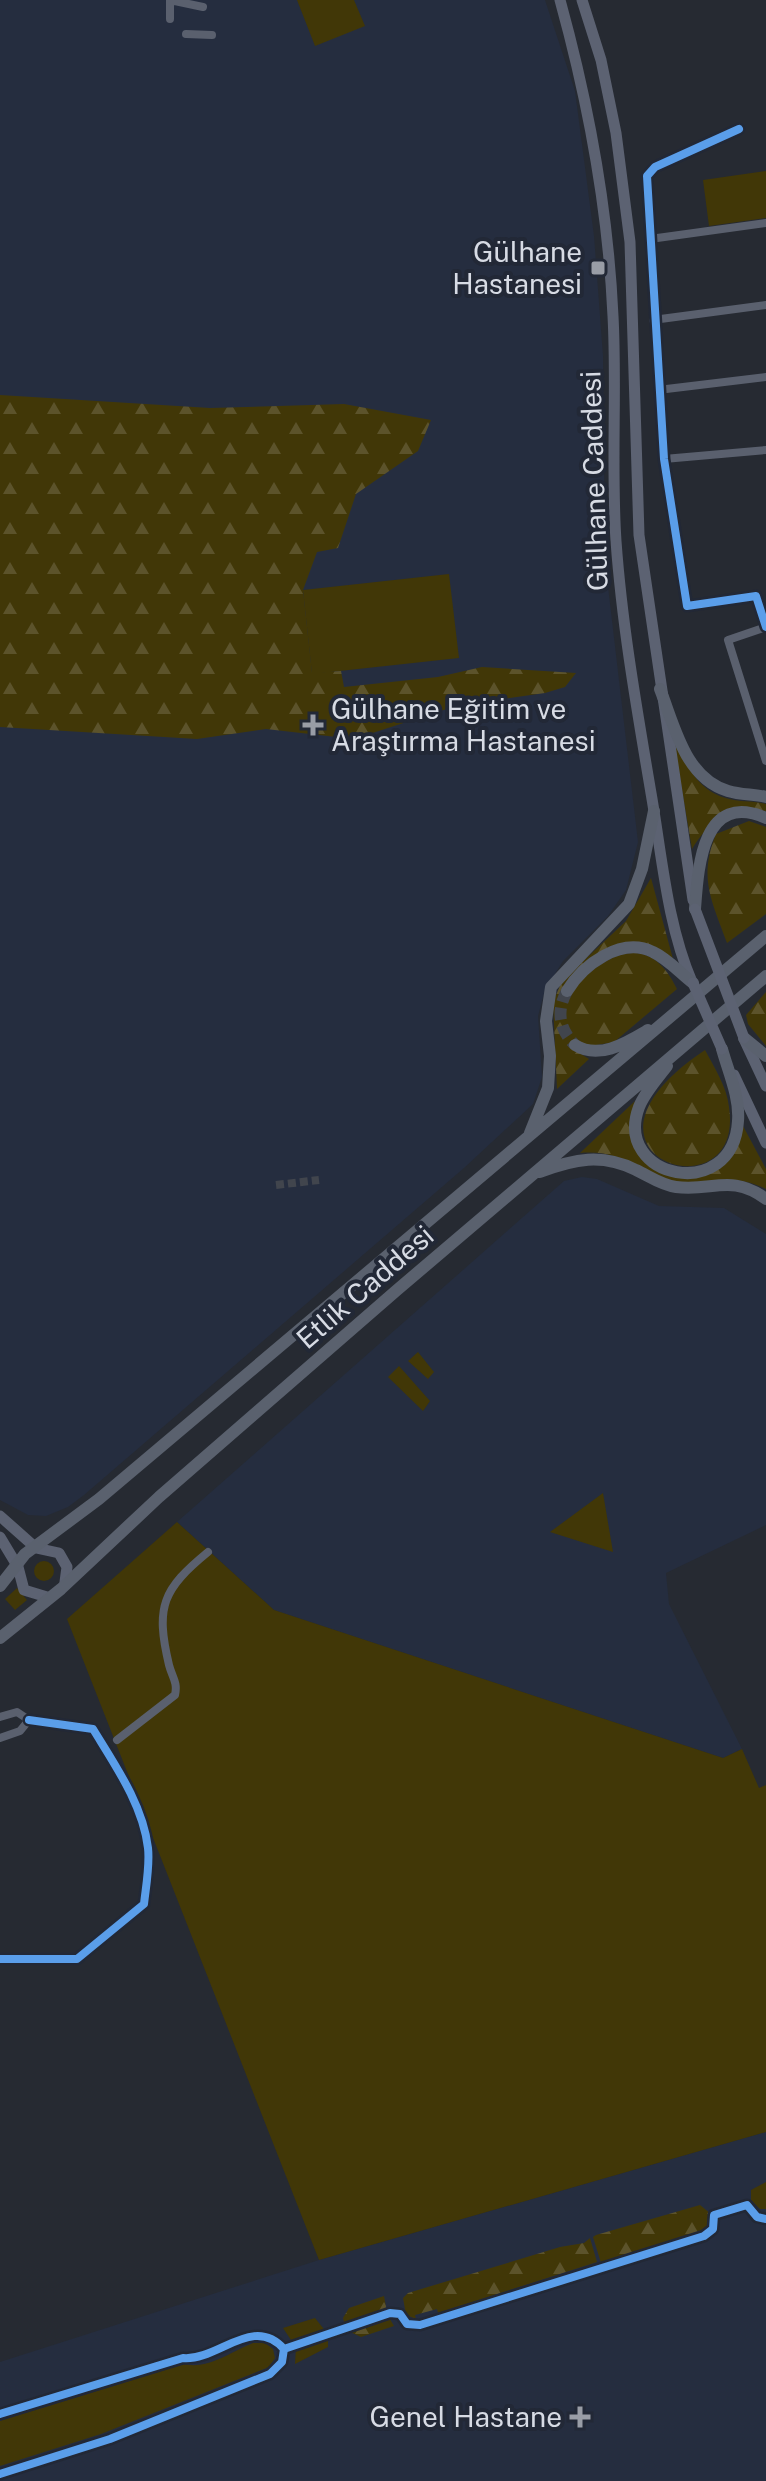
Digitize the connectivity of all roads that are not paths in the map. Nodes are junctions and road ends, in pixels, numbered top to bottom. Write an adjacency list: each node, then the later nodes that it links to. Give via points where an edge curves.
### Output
1 (560, 0): 20 (main road, Gülhane Caddesi, via 585,88 604,201 613,317 619,576)
2 (582, 0): 17 (main road, Gülhane Caddesi, via 616,133 630,242 639,535)
3 (203, 7): 4 (street, via 170,0)
4 (170, 19)
5 (186, 34): 6 (street)
6 (212, 35)
7 (739, 129): 9 (street, via 655,167 647,176)
8 (766, 223): 9 (street)
9 (650, 239): 11 (street)
10 (766, 305): 11 (street)
11 (653, 320): 13 (street)
12 (766, 377): 13 (street)
13 (658, 390): 15 (street)
14 (766, 450): 15 (street)
15 (664, 459): 16 (street, via 687,606 756,596)
16 (766, 627): 18 (street, via 728,640)
17 (660, 689): 19 (main road, via 682,745 702,777 730,792); 22 (main road, Gülhane Caddesi)
18 (766, 761)
19 (766, 797)
20 (654, 811): 24 (main road, Gülhane Caddesi); 37 (main road, via 629,904 551,987 548,1088)
21 (766, 818): 22 (main road, via 743,812 716,824 705,839)
22 (695, 909): 31 (main road, Gülhane Caddesi, bridge)
23 (763, 937): 30 (main road, Etlik Caddesi)
24 (676, 962): 26 (main road); 29 (main road, via 646,949 620,950 592,964)
25 (766, 976): 28 (main road, Etlik Caddesi)
26 (693, 983): 34 (main road, bridge)
27 (766, 984): 28 (main road)
28 (750, 990): 33 (main road, Etlik Caddesi)
29 (567, 991)
30 (678, 1012): 32 (main road, via 616,1047 597,1051); 37 (main road, Etlik Caddesi)
31 (744, 1038): 35 (main road); 36 (main road, Gülhane Caddesi)
32 (575, 1045)
33 (684, 1045): 34 (main road, via 638,1110 637,1134 652,1162 684,1174 715,1165 736,1133 738,1112); 39 (main road, Etlik Caddesi)
34 (722, 1049): 38 (main road)
35 (766, 1056)
36 (766, 1086)
37 (527, 1139): 43 (main road, Etlik Caddesi)
38 (766, 1143)
39 (533, 1174): 40 (main road, via 604,1158 675,1187 732,1184); 46 (main road, Etlik Caddesi)
40 (766, 1199)
41 (0, 1516): 43 (main road)
42 (0, 1537): 45 (main road)
43 (36, 1548): 45 (main road, Etlik Caddesi); 46 (main road, via 52,1549 64,1559)
44 (208, 1552): 53 (street, via 171,1584 166,1595 163,1624 175,1695)
45 (18, 1567): 47 (main road, Etlik Caddesi); 48 (main road, via 24,1590)
46 (65, 1582): 48 (main road, Etlik Caddesi)
47 (0, 1586)
48 (47, 1597): 49 (main road, Etlik Caddesi)
49 (0, 1638)
50 (0, 1717): 51 (street, via 17,1712)
51 (29, 1720): 52 (street, via 20,1731); 54 (street, via 93,1729 124,1780 143,1829 148,1849 144,1904 77,1959)
52 (0, 1738)
53 (117, 1740)
54 (0, 1959)

